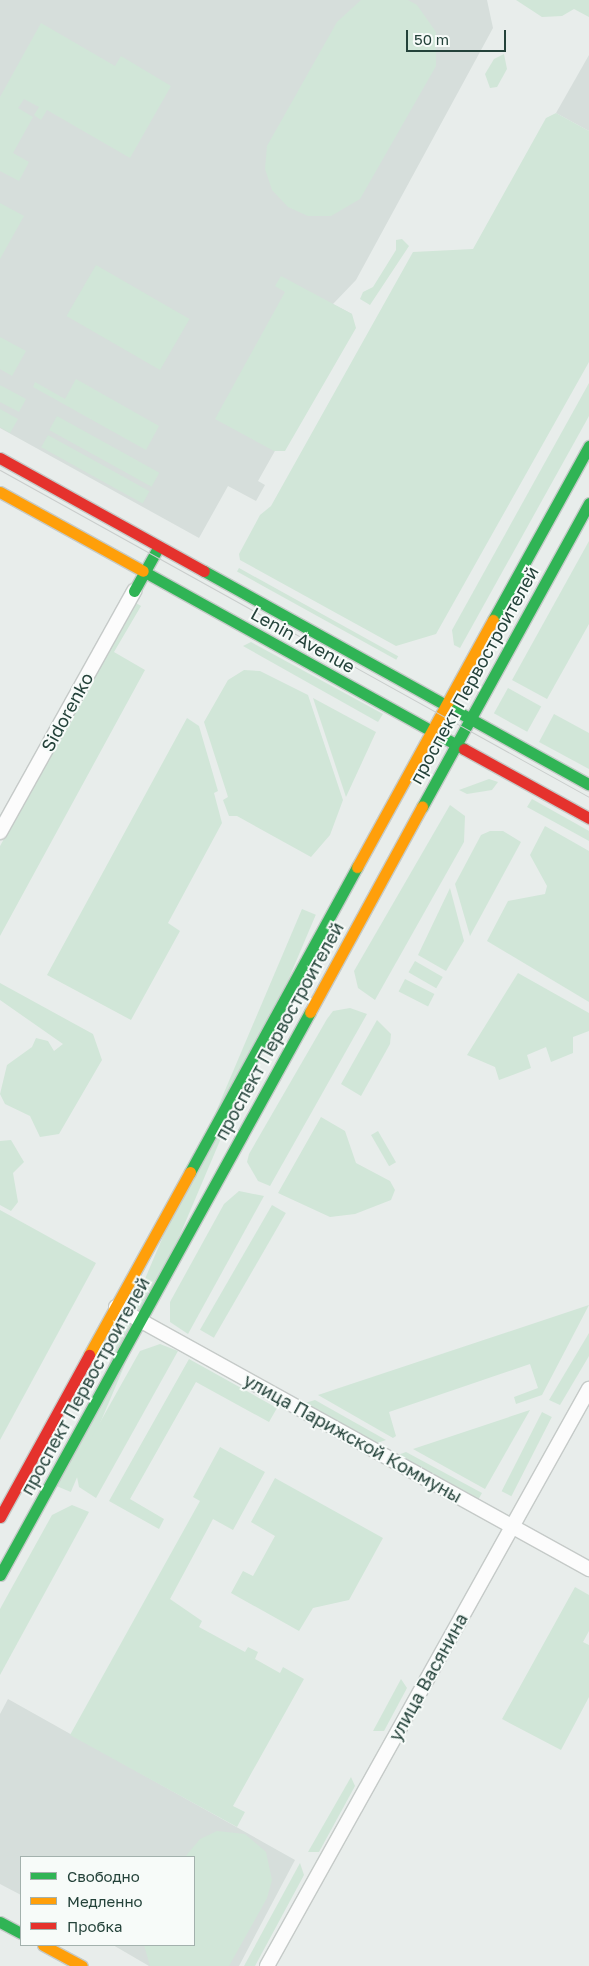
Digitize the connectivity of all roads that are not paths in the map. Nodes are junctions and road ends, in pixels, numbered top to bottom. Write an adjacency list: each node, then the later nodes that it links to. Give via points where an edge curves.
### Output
1 (589, 446): 3 (main road, проспект Первостроителей)
2 (0, 458): 6 (main road, Lenin Avenue)
3 (586, 459): 9 (main road, проспект Первостроителей)
4 (0, 492): 7 (main road, Lenin Avenue)
5 (589, 503): 10 (main road, проспект Первостроителей)
6 (159, 546): 7 (main road); 9 (main road, Lenin Avenue)
7 (144, 572): 8 (main road); 11 (main road, Lenin Avenue)
8 (134, 591): 15 (street, Sidorenko)
9 (446, 705): 10 (main road, Lenin Avenue); 11 (main road, проспект Первостроителей)
10 (470, 718): 12 (main road, проспект Первостроителей); 13 (main road, Lenin Avenue)
11 (431, 732): 12 (main road, Lenin Avenue); 16 (main road, проспект Первостроителей)
12 (455, 745): 14 (main road, Lenin Avenue); 17 (main road, проспект Первостроителей)
13 (589, 784)
14 (589, 818)
15 (0, 832)
16 (304, 966): 17 (main road); 18 (main road, проспект Первостроителей)
17 (328, 979): 19 (main road, проспект Первостроителей)
18 (116, 1307): 19 (street, улица Парижской Коммуны); 21 (main road, проспект Первостроителей)
19 (140, 1320): 22 (street, улица Парижской Коммуны); 24 (main road, проспект Первостроителей)
20 (589, 1389): 22 (street, улица Васянина)
21 (0, 1517)
22 (512, 1526): 23 (street, улица Парижской Коммуны); 29 (street, улица Васянина)
23 (589, 1569)
24 (0, 1575)
25 (0, 1922): 26 (main road)
26 (20, 1932)
27 (45, 1946): 28 (main road)
28 (82, 1966)
29 (267, 1966)

